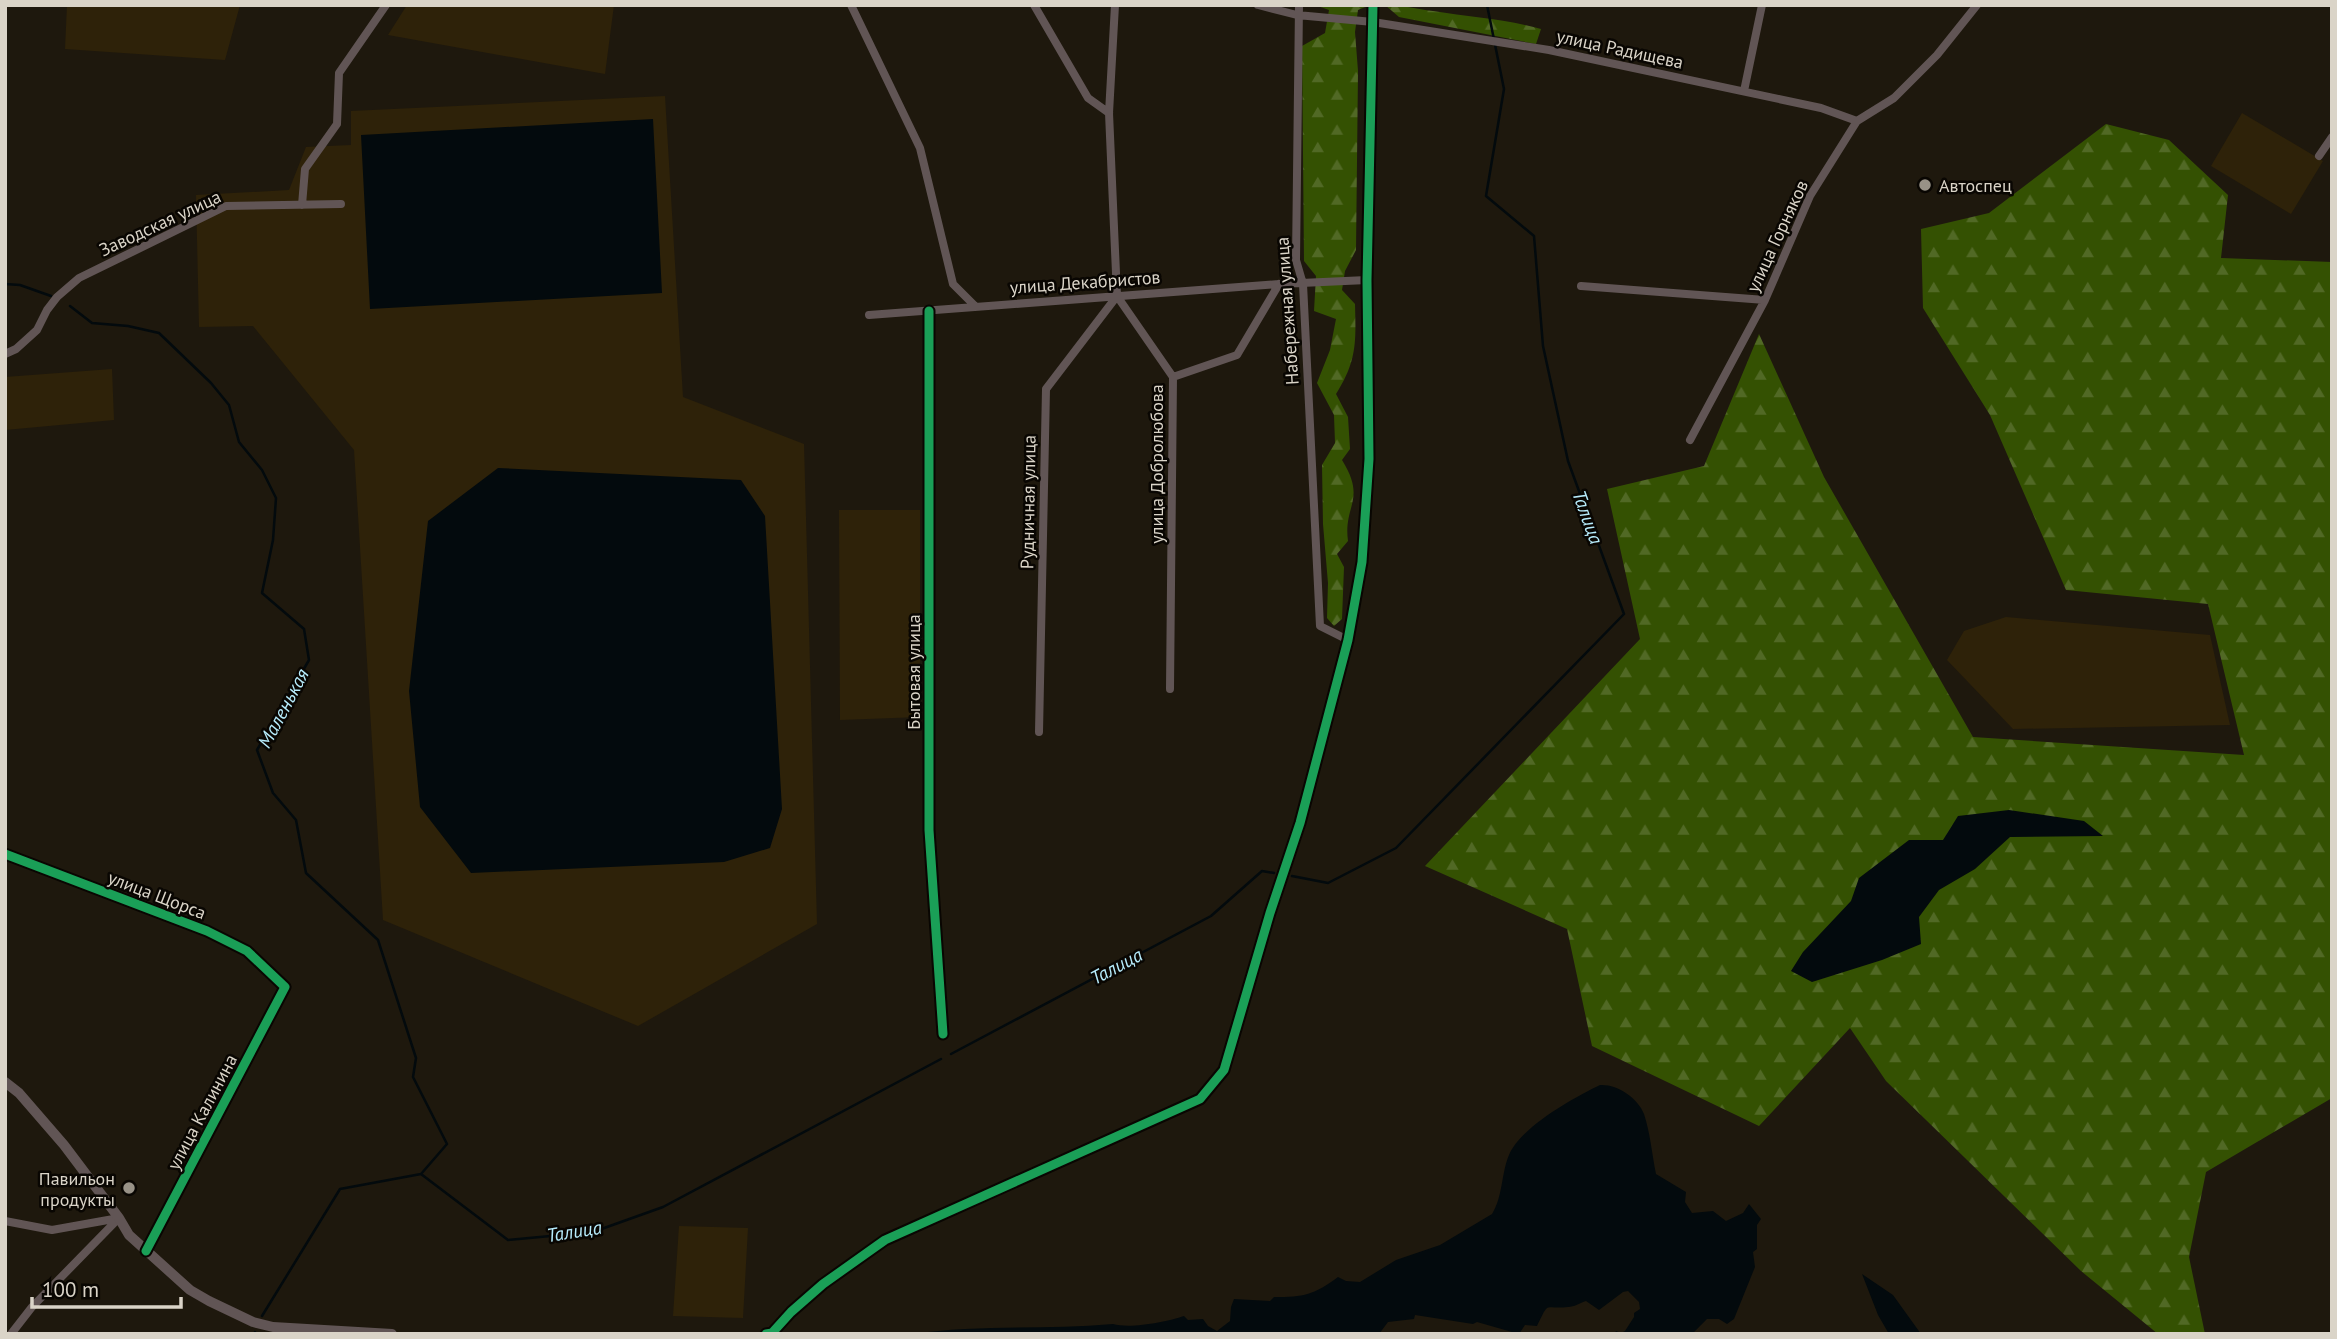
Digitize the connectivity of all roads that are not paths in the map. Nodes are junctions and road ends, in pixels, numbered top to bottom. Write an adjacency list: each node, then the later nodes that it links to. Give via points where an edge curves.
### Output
1 (386, 5): 18 (street, via 339,73 337,124 306,169)
2 (851, 5): 25 (street, via 920,148 953,284)
3 (1034, 5): 13 (street, via 1088,98)
4 (1115, 5): 13 (street)
5 (1258, 5): 10 (street, улица Радищева)
6 (1299, 5): 10 (street, Набережная улица)
7 (1373, 5): 11 (street)
8 (1762, 5): 12 (street)
9 (1977, 5): 14 (street, улица Горняков, via 1894,98)
10 (1297, 15): 11 (street, улица Радищева); 21 (street, Набережная улица, via 1296,260)
11 (1373, 22): 12 (street, улица Радищева, via 1549,50); 19 (street)
12 (1744, 91): 14 (street, улица Радищева)
13 (1109, 113): 23 (street)
14 (1857, 121): 24 (street, улица Горняков, via 1810,196)
15 (2332, 137): 16 (street)
16 (2319, 156)
17 (341, 204): 18 (street, Заводская улица)
18 (302, 205): 28 (street, Заводская улица, via 226,206 79,278 52,304 37,330)
19 (1367, 280): 21 (street, улица Декабристов); 31 (street, via 1369,459 1362,562)
20 (1279, 284): 21 (street, улица Декабристов); 23 (street, улица Декабристов); 29 (street, via 1237,355)
21 (1304, 284): 31 (street, Набережная улица, via 1320,626)
22 (1581, 286): 24 (street)
23 (1117, 296): 25 (street, улица Декабристов); 29 (street, улица Добролюбова); 33 (street, Рудничная улица, via 1046,389)
24 (1765, 300): 30 (street, улица Горняков)
25 (975, 306): 26 (street, улица Декабристов)
26 (929, 311): 27 (street, улица Декабристов); 36 (street, Бытовая улица, via 929,830)
27 (869, 315)
28 (5, 354)
29 (1173, 377): 32 (street, улица Добролюбова)
30 (1690, 440)
31 (1348, 640): 44 (street, via 1300,823 1224,1070 1200,1099 885,1240 823,1284)
32 (1170, 689)
33 (1040, 732)
34 (5, 854): 35 (street, улица Щорса, via 207,931 247,951)
35 (285, 987): 40 (street, улица Калинина)
36 (943, 1034)
37 (5, 1082): 38 (street, via 64,1145)
38 (119, 1217): 39 (street, via 52,1230); 40 (street); 41 (street)
39 (5, 1221)
40 (146, 1251): 42 (street, via 190,1290 253,1322)
41 (11, 1334)
42 (392, 1334)
43 (766, 1334): 44 (street)
44 (772, 1334)

